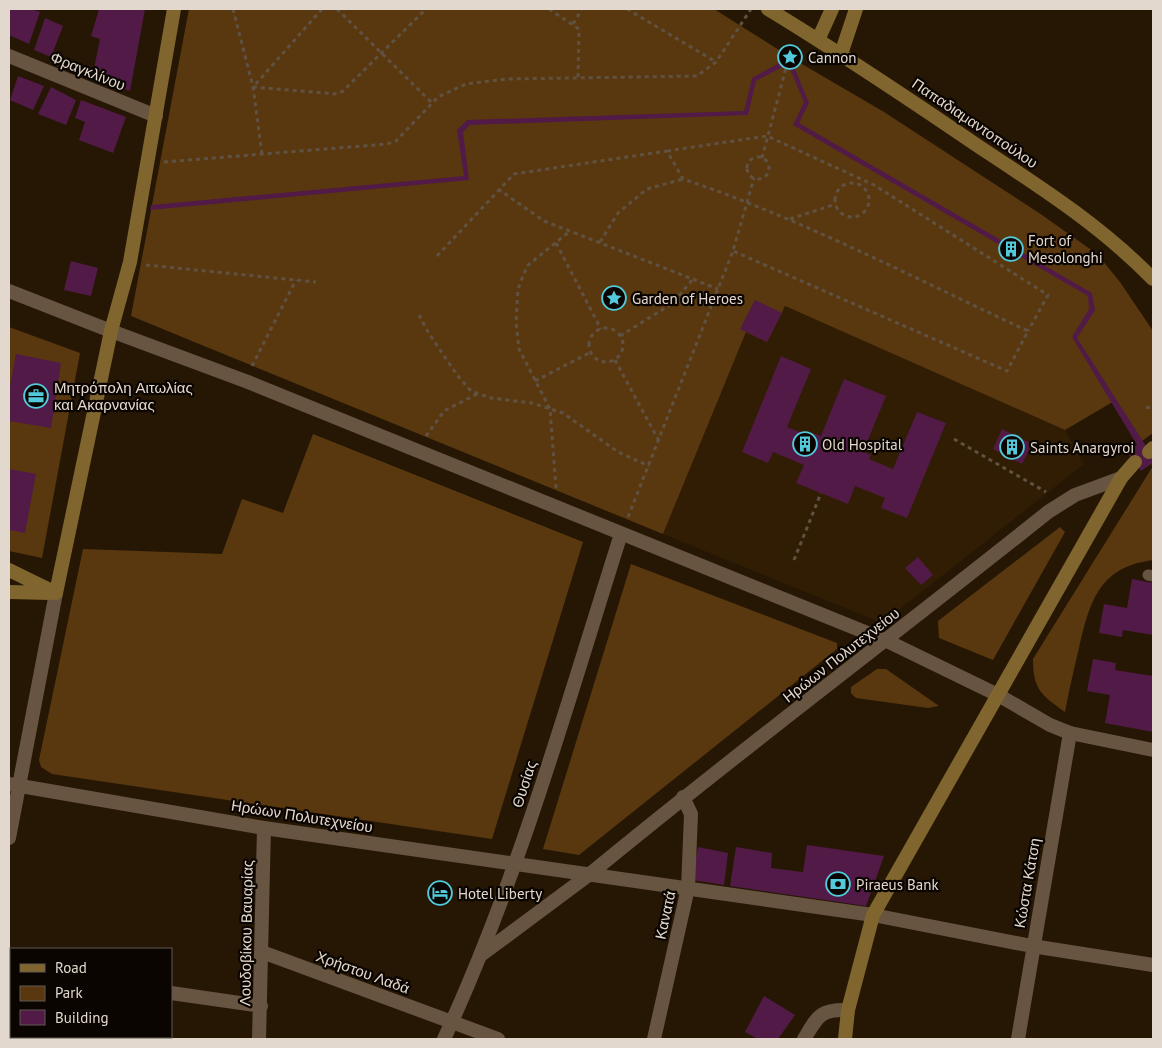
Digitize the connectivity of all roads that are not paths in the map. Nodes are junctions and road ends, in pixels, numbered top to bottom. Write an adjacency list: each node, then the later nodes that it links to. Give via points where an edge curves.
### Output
1 (174, 9): 8 (main road)
2 (768, 9): 5 (main road, Παπαδιαμαντοπούλου)
3 (832, 9): 5 (main road)
4 (856, 9): 6 (main road)
5 (818, 40): 6 (main road, Παπαδιαμαντοπούλου)
6 (841, 54): 9 (main road, Παπαδιαμαντοπούλου, via 1081,214 1127,252)
7 (9, 56): 8 (street, Φραγκλίνου)
8 (156, 116): 11 (main road, via 130,262)
9 (1153, 279)
10 (9, 291): 11 (street)
11 (111, 331): 14 (street, via 248,382); 17 (main road)
12 (1134, 462): 13 (main road)
13 (1121, 478): 18 (street, Ηρώων Πολυτεχνείου, via 1092,487 1058,506); 19 (main road)
14 (621, 534): 18 (street); 26 (street, Θυσίας)
15 (9, 570): 17 (main road)
16 (9, 592): 17 (main road)
17 (56, 593): 22 (street)
18 (887, 641): 19 (street); 23 (street, Ηρώων Πολυτεχνείου)
19 (998, 695): 20 (street, via 1035,718); 29 (main road)
20 (1070, 733): 21 (street); 30 (street, Κώστα Κάτση)
21 (1153, 750)
22 (14, 786): 24 (street, Ηρώων Πολυτεχνείου); 25 (street)
23 (683, 797): 27 (street, Ηρώων Πολυτεχνείου); 28 (street, Κανατά, via 691,814)
24 (264, 828): 26 (street, Ηρώων Πολυτεχνείου); 31 (street, Λουδοβίκου Βαυαρίας)
25 (9, 838)
26 (516, 864): 27 (street, Ηρώων Πολυτεχνείου); 32 (street, Θυσίας)
27 (590, 874): 28 (street, Ηρώων Πολυτεχνείου); 32 (street)
28 (688, 888): 29 (street, Ηρώων Πολυτεχνείου); 41 (street, Κανατά)
29 (873, 915): 30 (street, Ηρώων Πολυτεχνείου); 36 (main road)
30 (1032, 946): 33 (street, Ηρώων Πολυτεχνείου); 44 (street, Κώστα Κάτση)
31 (262, 952): 35 (street, Λουδοβίκου Βαυαρίας); 37 (street, Χρήστου Λαδά)
32 (481, 955): 37 (street, Θυσίας)
33 (1153, 965)
34 (172, 993): 35 (street)
35 (261, 1006): 38 (street, Λουδοβίκου Βαυαρίας)
36 (848, 1010): 42 (street, via 822,1013); 43 (main road)
37 (452, 1022): 39 (street, Θυσίας); 40 (street, Χρήστου Λαδά)
38 (259, 1039)
39 (444, 1039)
40 (498, 1039)
41 (654, 1039)
42 (804, 1039)
43 (845, 1039)
44 (1018, 1039)

